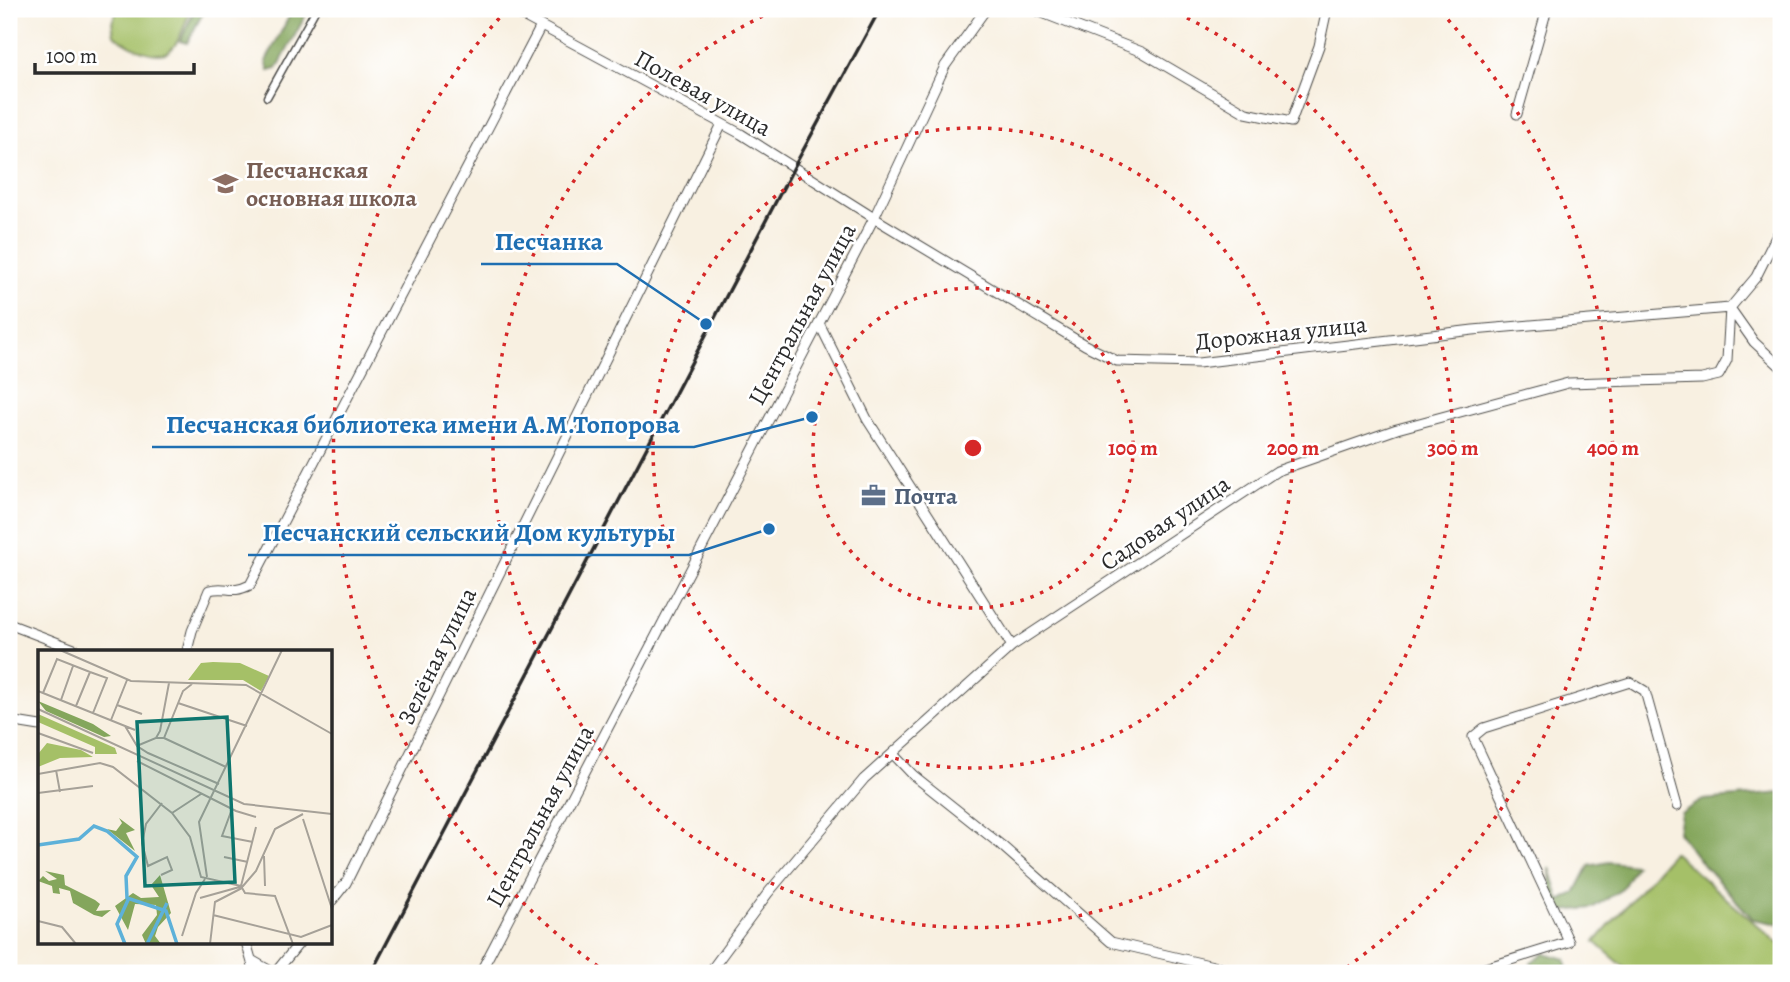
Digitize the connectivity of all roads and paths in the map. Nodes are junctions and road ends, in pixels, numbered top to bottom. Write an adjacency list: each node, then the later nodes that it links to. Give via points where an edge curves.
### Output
1 (11, 9): 8 (street)
2 (316, 9): 10 (street)
3 (510, 9): 9 (street, Полевая улица)
4 (986, 9): 13 (street, Центральная улица, via 945,66)
5 (1032, 9): 6 (street, via 1142,52 1246,113 1291,122 1319,46)
6 (1327, 9)
7 (1547, 9): 11 (street)
8 (9, 18)
9 (541, 26): 12 (street, Полевая улица); 21 (street, via 250,585 238,591 209,590)
10 (267, 97)
11 (1517, 114)
12 (722, 124): 13 (street, Полевая улица); 26 (street, Зелёная улица, via 346,883)
13 (874, 218): 15 (street, Дорожная улица, via 1117,361 1198,363 1473,330); 16 (street, Центральная улица)
14 (1781, 222): 15 (street, via 1756,277)
15 (1730, 307): 17 (street, via 1754,342); 19 (street, Садовая улица, via 1727,360 1719,375 1568,383 1397,429 1276,471)
16 (819, 323): 19 (street, via 867,419); 32 (street, Центральная улица)
17 (1781, 367)
18 (9, 624): 20 (street)
19 (1012, 646): 24 (street, Садовая улица)
20 (76, 650)
21 (187, 650)
22 (9, 721): 23 (street)
23 (38, 726)
24 (894, 754): 33 (street, Садовая улица, via 864,779 768,893); 34 (street, via 1111,942)
25 (1677, 806): 35 (street, via 1645,691 1630,681 1484,729 1474,737 1569,942)
26 (332, 901)
27 (247, 944): 29 (street)
28 (298, 944): 31 (street)
29 (253, 961): 30 (street); 31 (street)
30 (255, 973)
31 (274, 973)
32 (480, 973)
33 (709, 973)
34 (1243, 973)
35 (1469, 973)

